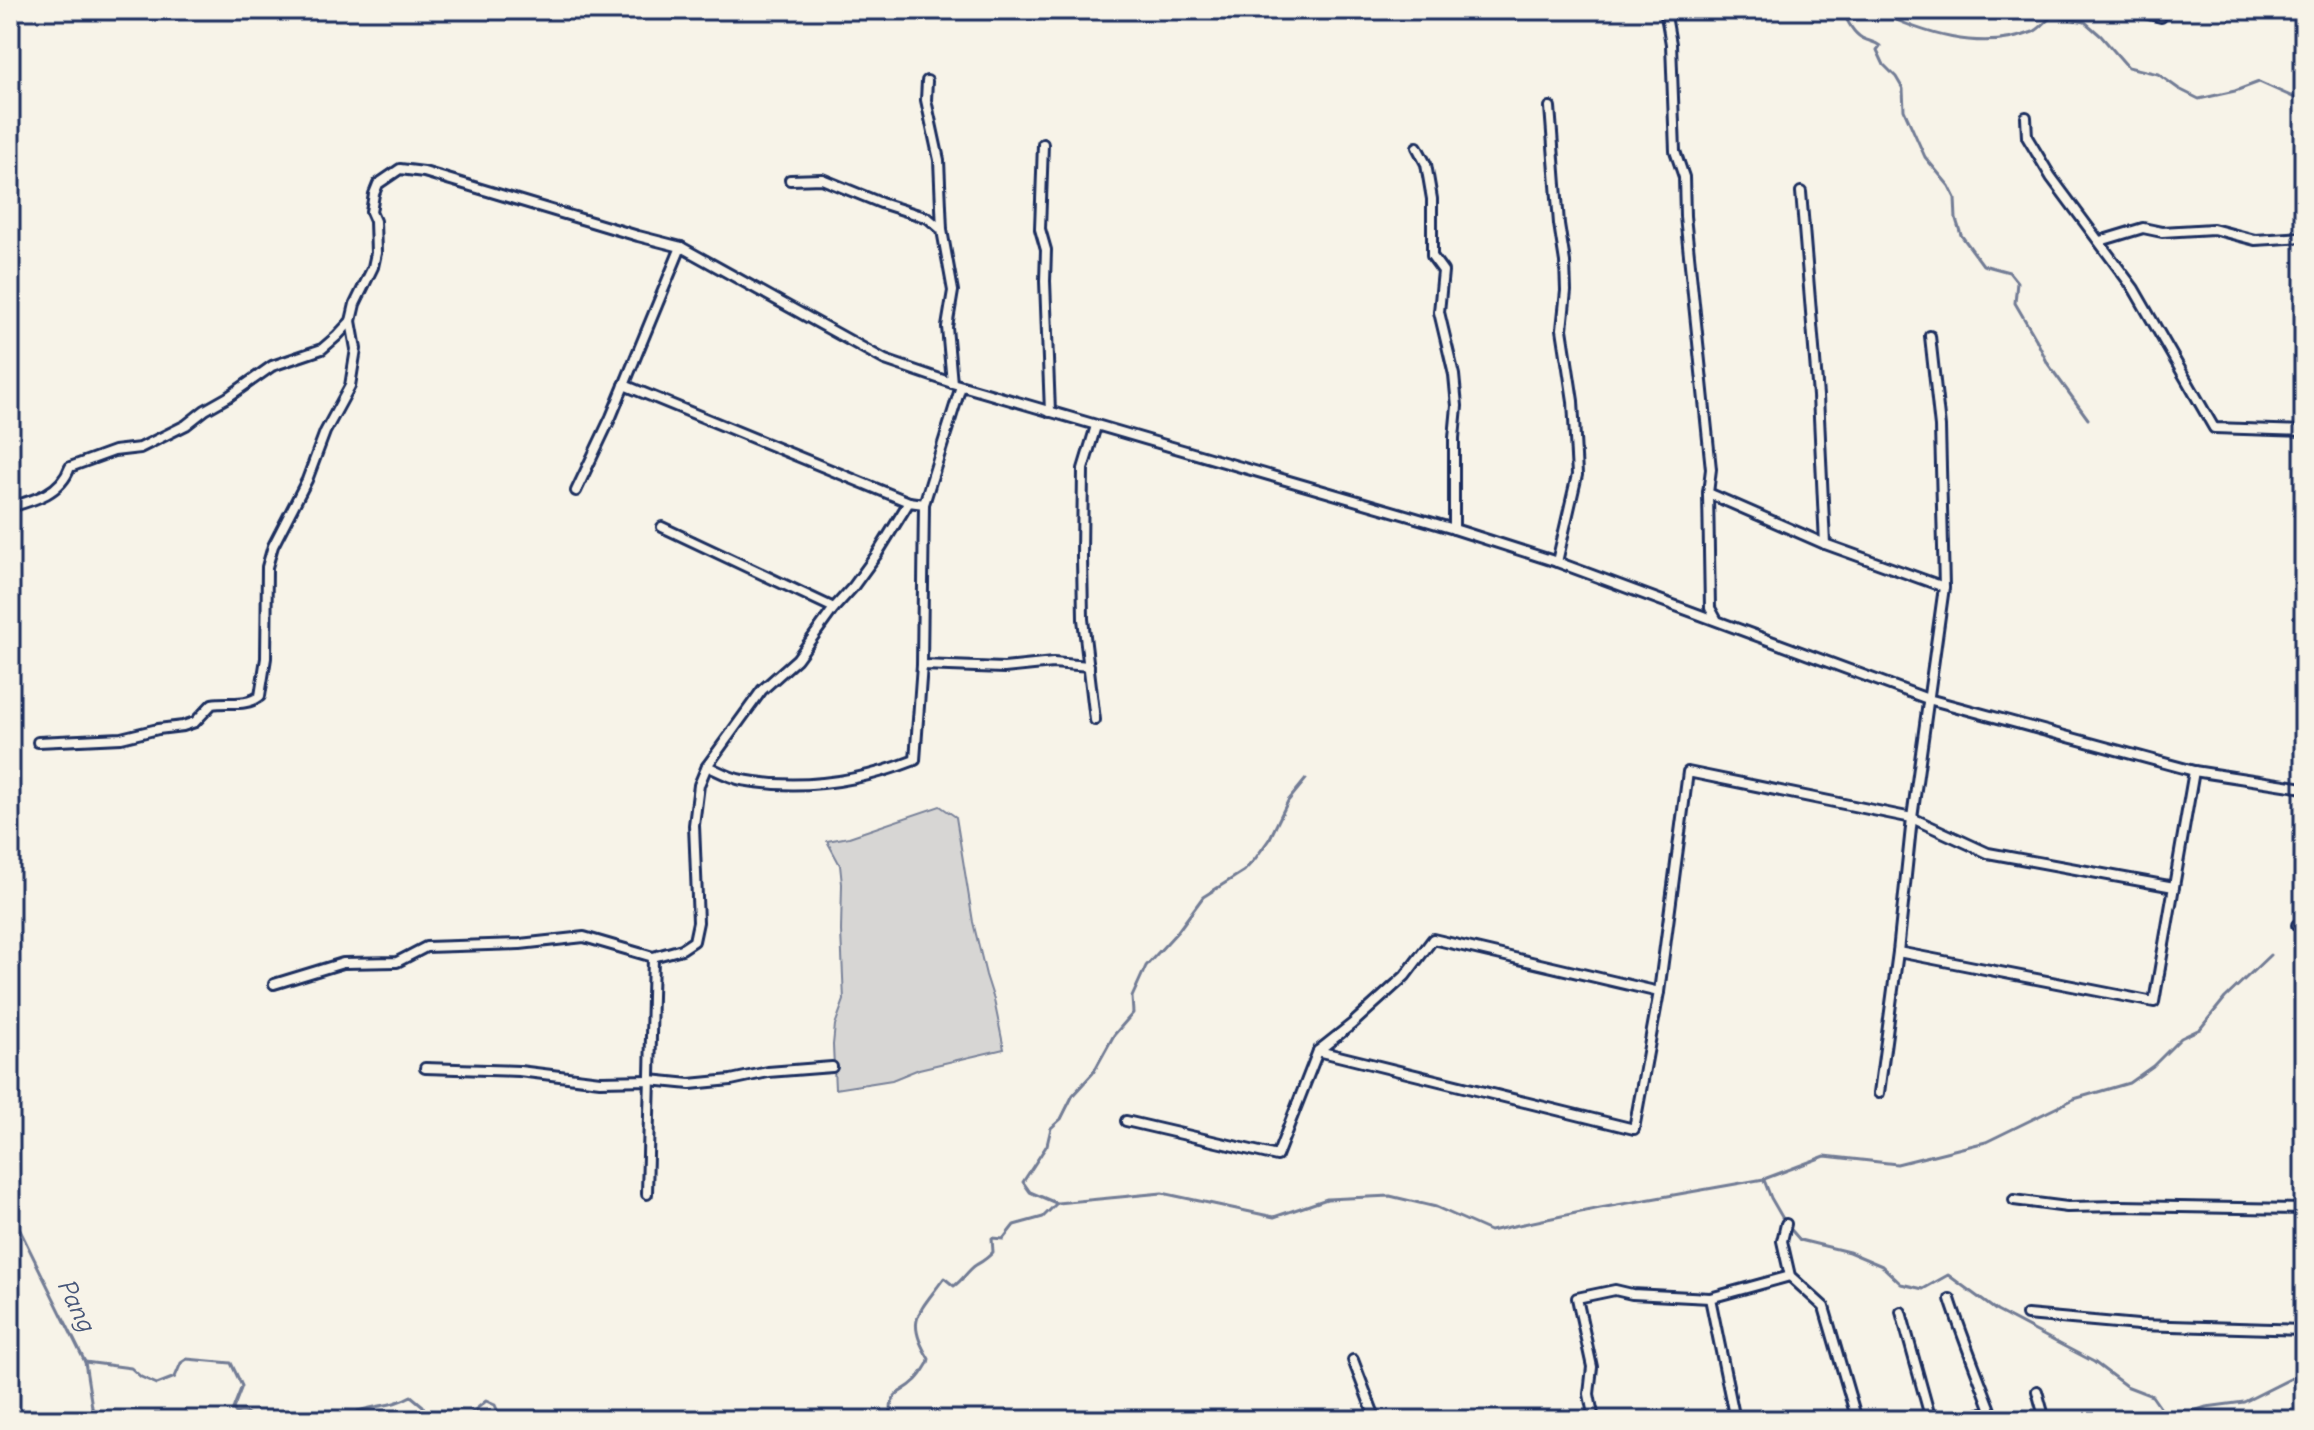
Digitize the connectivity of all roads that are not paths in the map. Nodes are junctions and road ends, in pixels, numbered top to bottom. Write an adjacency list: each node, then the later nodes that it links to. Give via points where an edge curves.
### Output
1 (1665, 10): 23 (street, via 1675,151 1684,177 1711,469)
2 (2132, 10): 3 (street, via 2161,17)
3 (2164, 10)
4 (927, 81): 11 (street, via 939,160)
5 (1550, 107): 30 (street, via 1565,262 1562,329 1577,475)
6 (2026, 117): 13 (street, via 2027,137)
7 (1043, 144): 19 (street, via 1040,229 1046,250)
8 (1417, 147): 28 (street, via 1432,199 1432,256 1443,271 1439,312 1455,391)
9 (790, 180): 11 (street, via 822,179 928,218)
10 (1801, 192): 29 (street)
11 (942, 230): 17 (street, via 953,291 947,327)
12 (2304, 237): 13 (street, via 2255,240 2213,229 2143,228)
13 (2100, 241): 21 (street, via 2134,289 2214,428)
14 (681, 247): 15 (street, via 400,169 378,184 374,194 376,253); 17 (street, via 885,360); 18 (street)
15 (351, 321): 26 (street, via 322,349 272,366 186,425 140,448 70,467 52,491); 38 (street, via 356,349 350,386 267,567 260,696 252,702 212,704 195,722 183,726 121,738)
16 (1930, 336): 31 (street, via 1940,427)
17 (956, 384): 19 (street); 25 (street)
18 (624, 385): 22 (street); 24 (street)
19 (1050, 412): 20 (street)
20 (1096, 426): 28 (street); 35 (street, via 1083,469 1083,619)
21 (2304, 431)
22 (576, 491)
23 (1708, 493): 29 (street); 33 (street, via 1710,608)
24 (909, 502): 25 (street); 32 (street)
25 (924, 504): 34 (street)
26 (10, 507)
27 (662, 527): 32 (street)
28 (1454, 529): 30 (street)
29 (1825, 544): 31 (street)
30 (1557, 562): 33 (street)
31 (1944, 587): 36 (street)
32 (834, 608): 39 (street, via 797,659 762,690)
33 (1717, 620): 36 (street)
34 (922, 665): 35 (street); 39 (street, via 915,760 838,783 803,786 739,780)
35 (1089, 666): 37 (street)
36 (1928, 699): 40 (street); 42 (street)
37 (1095, 720)
38 (38, 742)
39 (707, 766): 45 (street, via 694,825 694,941)
40 (2194, 771): 41 (street); 43 (street)
41 (2304, 788)
42 (1912, 818): 43 (street, via 1988,853); 44 (street); 47 (street, via 1688,772)
43 (2174, 887): 44 (street, via 2154,1002)
44 (1898, 952): 52 (street)
45 (653, 957): 46 (street, via 584,937 426,947 397,962 343,963); 51 (street)
46 (274, 984)
47 (1659, 992): 48 (street, via 1433,939 1405,976); 48 (street, via 1634,1129)
48 (1318, 1051): 53 (street, via 1277,1156)
49 (832, 1067): 51 (street, via 690,1084)
50 (425, 1068): 51 (street)
51 (650, 1080): 54 (street)
52 (1879, 1093)
53 (1126, 1121)
54 (647, 1194)
55 (2014, 1200): 56 (street, via 2067,1207)
56 (2304, 1209)
57 (1786, 1224): 58 (street, via 1782,1241)
58 (1790, 1276): 59 (street); 69 (street, via 1824,1307)
59 (1710, 1298): 67 (street, via 1615,1290 1577,1298 1592,1367 1589,1394); 68 (street)
60 (1950, 1299): 71 (street, via 1991,1410)
61 (1901, 1312): 70 (street)
62 (2027, 1315): 63 (street)
63 (2304, 1330)
64 (1353, 1360): 66 (street)
65 (2037, 1391): 72 (street)
66 (1376, 1420)
67 (1594, 1420)
68 (1735, 1420)
69 (1857, 1420)
70 (1931, 1420)
71 (1962, 1420)
72 (2045, 1420)

